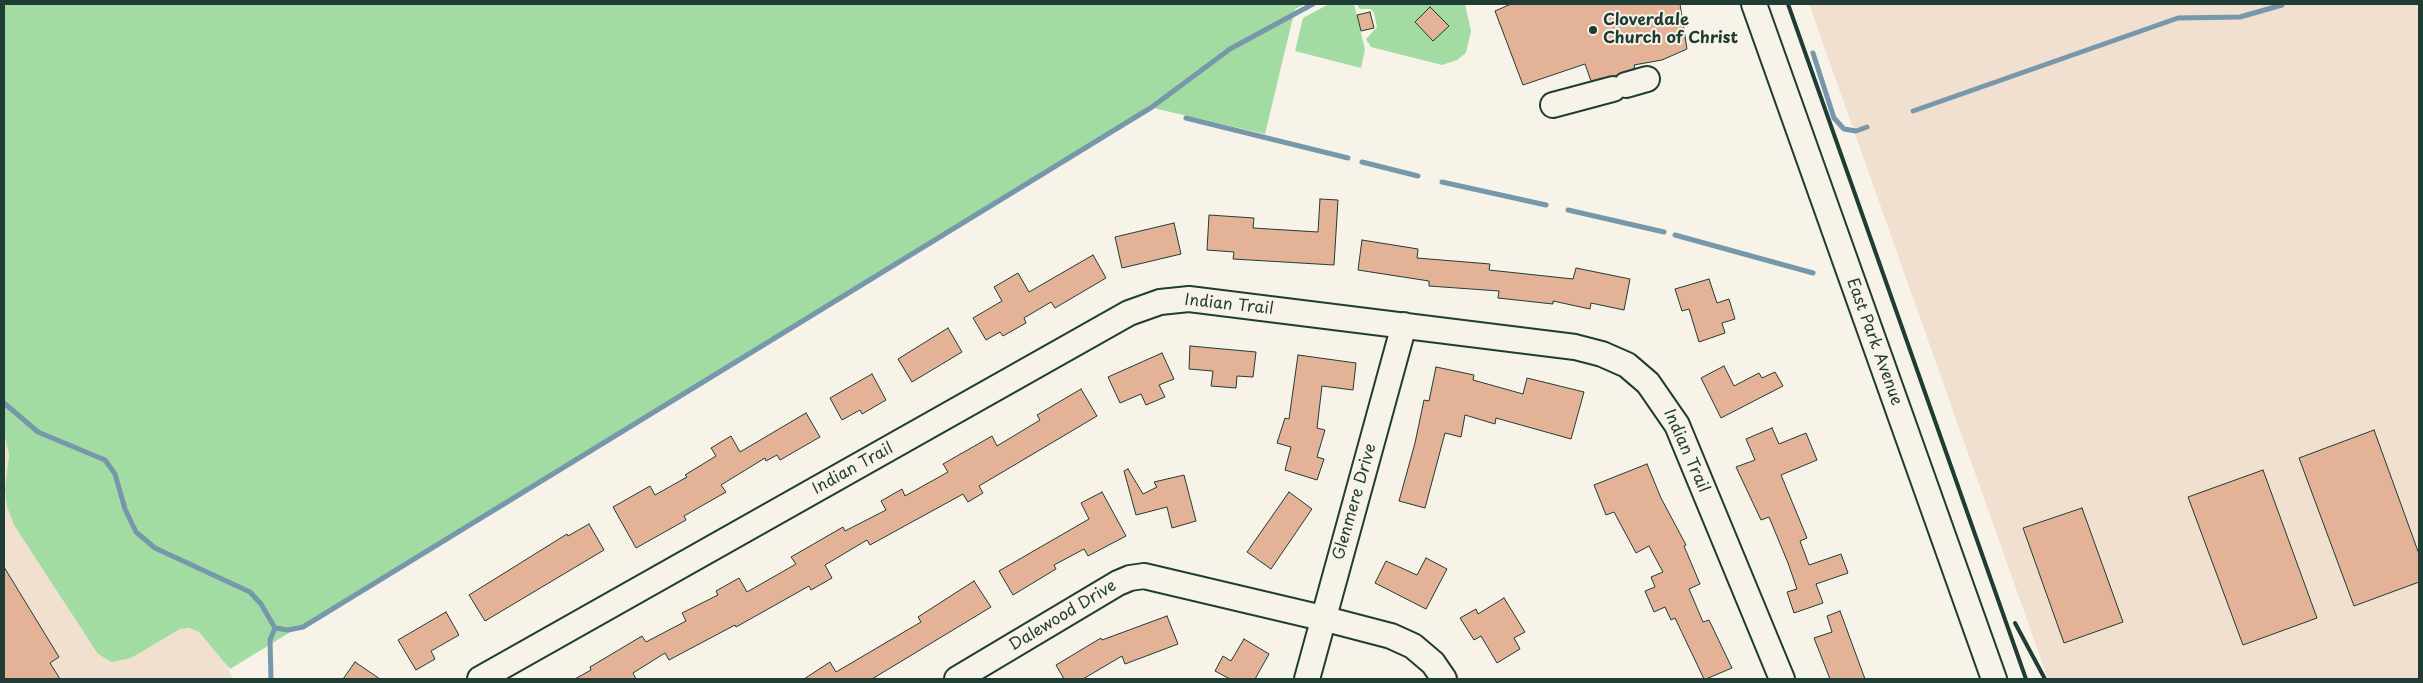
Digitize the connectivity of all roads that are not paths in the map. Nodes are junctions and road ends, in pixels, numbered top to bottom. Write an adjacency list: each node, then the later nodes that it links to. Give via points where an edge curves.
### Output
1 (1754, 4): 11 (street, East Park Avenue)
2 (1629, 84): 3 (street)
3 (1553, 105)
4 (1404, 325): 5 (street, Glenmere Drive); 6 (street, Indian Trail, via 1189,299 1144,307); 10 (street, Indian Trail, via 1575,347 1627,365 1648,383 1677,425)
5 (1322, 618): 7 (street, Dalewood Drive, via 1165,580 1144,576 1130,578); 8 (street, Glenmere Drive); 9 (street, Dalewood Drive, via 1391,636 1414,646 1433,663)
6 (480, 679)
7 (957, 679)
8 (1307, 679)
9 (1444, 679)
10 (1782, 679)
11 (1994, 679)

